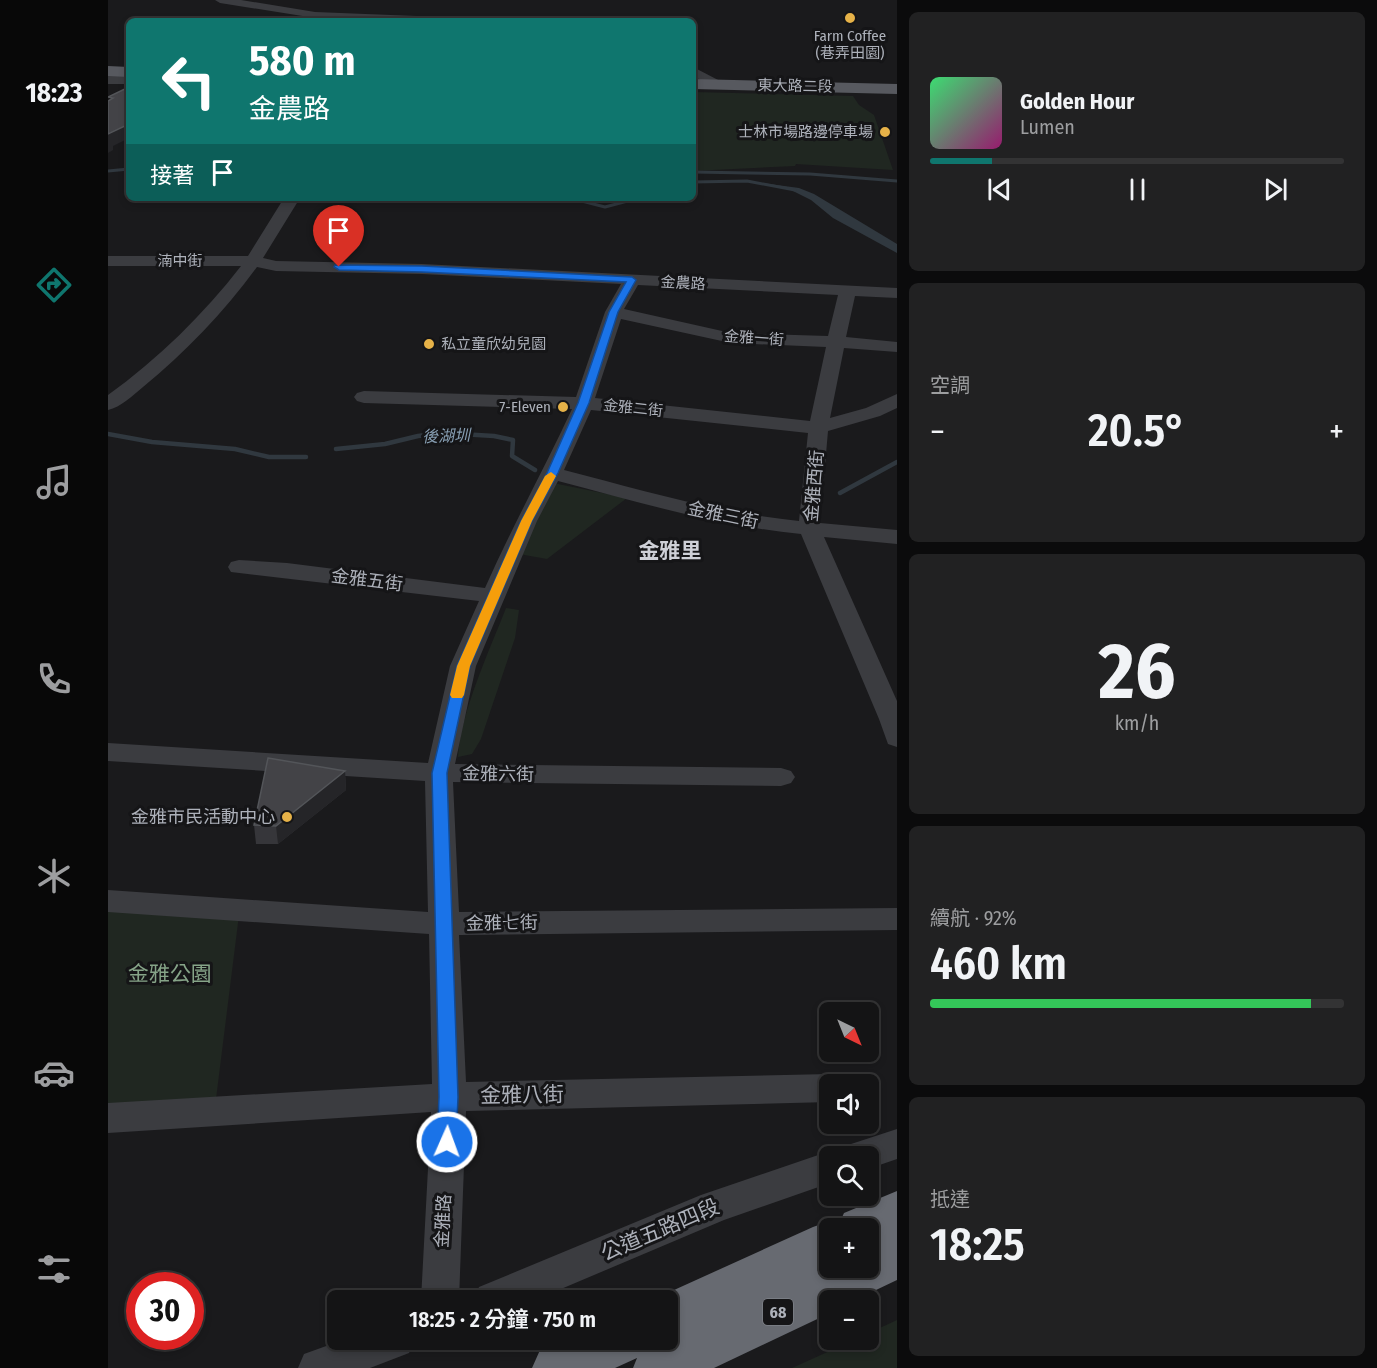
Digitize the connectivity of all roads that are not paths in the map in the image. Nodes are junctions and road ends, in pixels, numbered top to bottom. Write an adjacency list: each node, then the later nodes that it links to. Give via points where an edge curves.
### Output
1 (220, 0): 3 (street)
2 (398, 8): 4 (street)
3 (361, 18)
4 (392, 18)
5 (696, 73): 9 (street)
6 (108, 74): 7 (main road)
7 (126, 74)
8 (696, 84): 9 (main road, 東大路二段)
9 (718, 85): 10 (main road, 東大路二段)
10 (897, 89)
11 (290, 201): 13 (street)
12 (108, 261): 13 (street, 湳中街)
13 (253, 261): 14 (street, 金農路, via 276,266); 23 (street, via 188,335 149,373)
14 (632, 280): 15 (street, 金農路); 17 (street, 金雅路)
15 (847, 291): 16 (street, 金農路); 18 (street, 金雅西街)
16 (897, 293)
17 (614, 312): 18 (street, 金雅一街, via 731,338); 22 (street, 金雅路)
18 (835, 342): 19 (street, 金雅一街); 24 (street, 金雅西街)
19 (897, 347)
20 (364, 397): 22 (street, 金雅二街)
21 (897, 400): 24 (street, 金雅二街, via 873,412)
22 (584, 403): 24 (street, 金雅二街); 25 (street, 金雅路)
23 (108, 404)
24 (819, 428): 26 (street, 金雅西街)
25 (552, 473): 26 (street, 金雅三街, via 670,504 764,524); 29 (street, 金雅路, via 526,521)
26 (809, 528): 27 (street, 金雅三街); 30 (street, 金雅西街)
27 (897, 537)
28 (239, 567): 29 (street, 金雅五街)
29 (495, 596): 32 (street, 金雅路, via 463,666)
30 (897, 738)
31 (108, 752): 32 (street, 金雅六街)
32 (439, 773): 33 (street, 金雅六街); 36 (street, 金雅路)
33 (781, 777)
34 (108, 901): 36 (street, 金雅七街)
35 (897, 919): 36 (street, 金雅七街)
36 (443, 924): 38 (street, 金雅路)
37 (819, 1089): 38 (street, 金雅八街)
38 (449, 1097): 39 (street, 金雅八街); 47 (street, 金雅路)
39 (108, 1118)
40 (897, 1144): 41 (street)
41 (879, 1150)
42 (819, 1171): 48 (street, 公道五路四段, via 714,1207)
43 (897, 1212): 44 (highway)
44 (879, 1220)
45 (819, 1248): 49 (highway, 68)
46 (897, 1256): 54 (highway, 68)
47 (440, 1290)
48 (517, 1290)
49 (678, 1313)
50 (368, 1350): 52 (street)
51 (598, 1350): 53 (highway)
52 (318, 1368)
53 (558, 1368)
54 (659, 1368)

